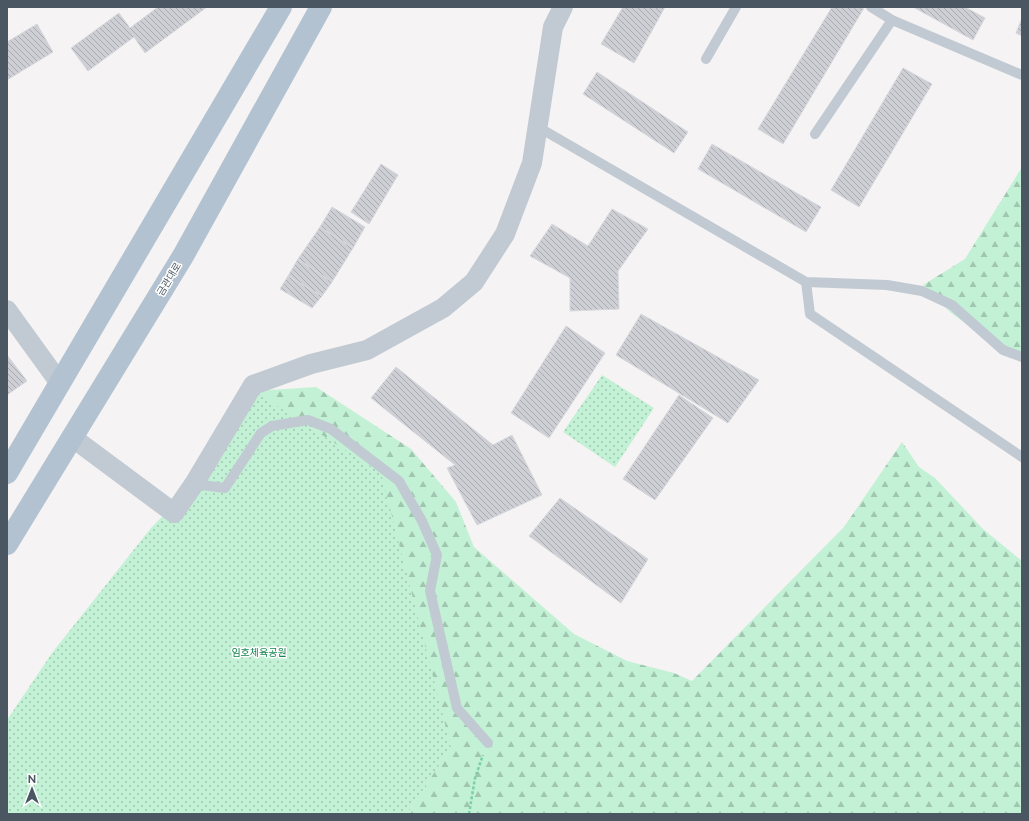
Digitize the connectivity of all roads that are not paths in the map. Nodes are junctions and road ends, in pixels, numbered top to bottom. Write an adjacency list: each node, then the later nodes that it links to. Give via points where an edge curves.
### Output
1 (281, 7): 16 (main road)
2 (320, 7): 17 (main road, 금관대로, via 183,256)
3 (555, 7): 8 (street)
4 (563, 7): 8 (street)
5 (736, 7): 9 (lane)
6 (871, 7): 7 (lane)
7 (892, 20): 10 (lane); 12 (lane)
8 (553, 27): 11 (street)
9 (706, 59)
10 (1022, 75)
11 (538, 128): 13 (lane); 20 (street, via 532,163 505,234 474,282 443,308 367,350 311,364 253,385)
12 (815, 134)
13 (806, 282): 15 (lane, via 887,285 922,291 952,305 1003,350); 18 (lane, via 810,314)
14 (7, 310): 16 (street)
15 (1022, 357)
16 (59, 382): 19 (main road)
17 (73, 438): 20 (street, via 174,513); 21 (main road, 금관대로)
18 (1022, 457)
19 (7, 473)
20 (194, 484): 22 (lane, via 225,488 261,433 272,426 308,420 331,429 399,481 422,521 437,555 430,591 457,708)
21 (7, 544)
22 (488, 743)

